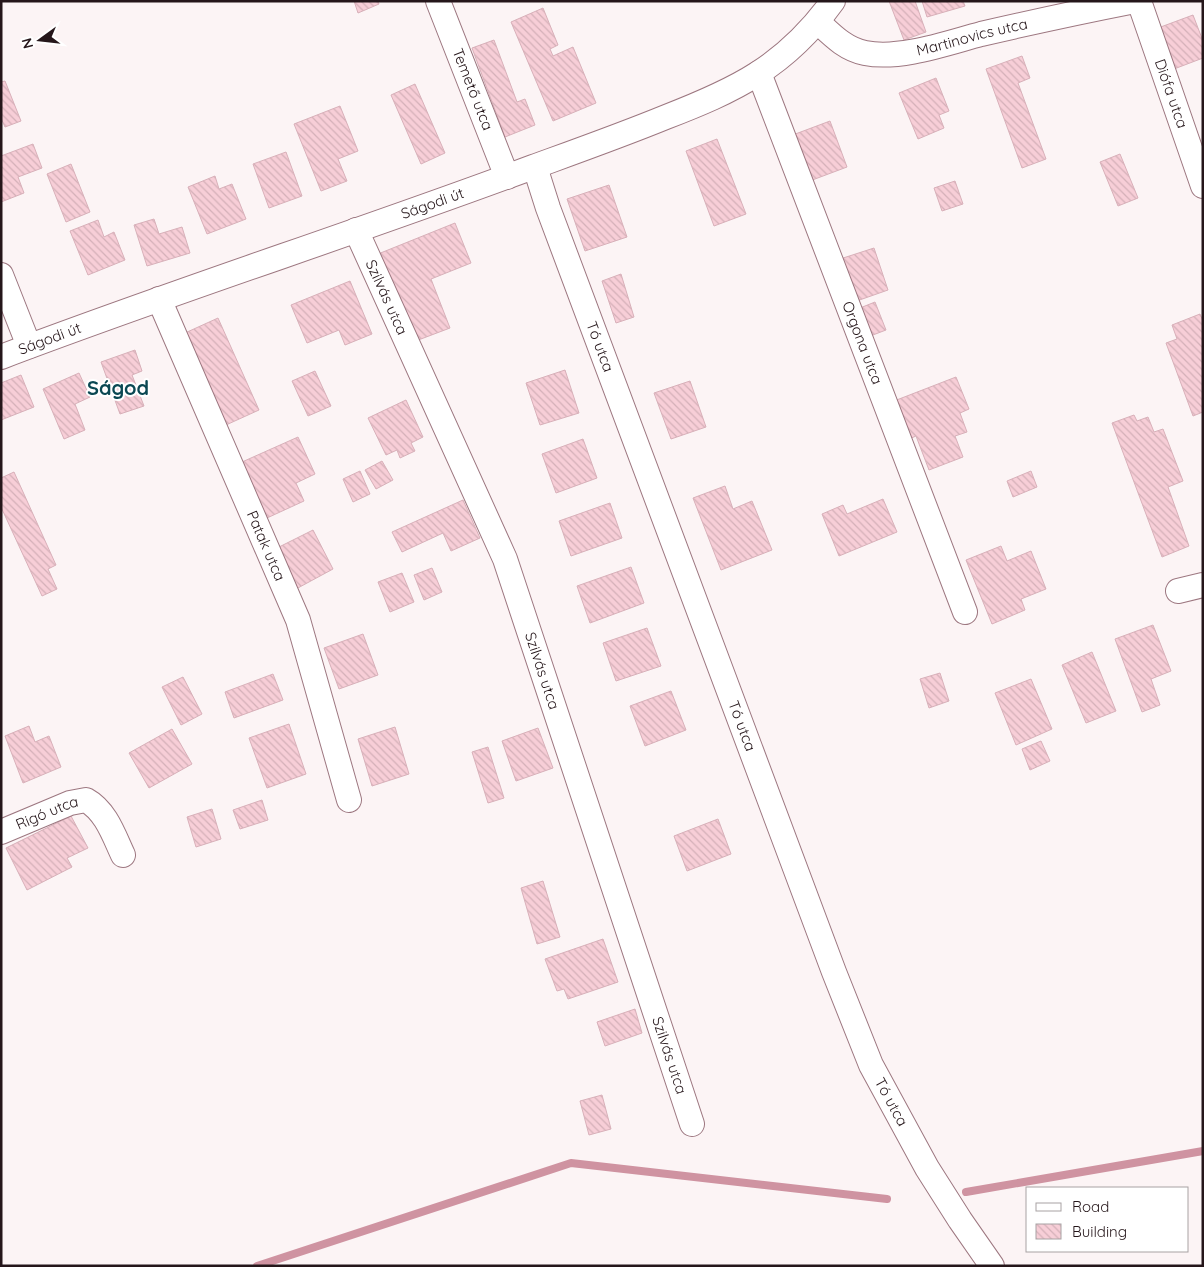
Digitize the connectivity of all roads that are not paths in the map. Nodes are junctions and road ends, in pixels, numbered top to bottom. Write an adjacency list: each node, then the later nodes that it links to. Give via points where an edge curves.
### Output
1 (438, 1): 7 (street, Temető utca)
2 (833, 1): 4 (street, Ságodi út)
3 (1137, 1): 4 (street, Martinovics utca, via 886,54 865,53 847,47); 8 (street, Diófa utca)
4 (818, 22): 5 (street, Ságodi út, via 793,47)
5 (759, 73): 6 (street, Ságodi út, via 688,108); 16 (street, Orgona utca)
6 (535, 166): 7 (street, Ságodi út); 21 (street, Tó utca, via 871,1065 927,1168)
7 (507, 177): 9 (street, Ságodi út)
8 (1203, 186)
9 (356, 230): 11 (street, Ságodi út); 20 (street, Szilvás utca, via 505,559)
10 (1, 275): 12 (street)
11 (159, 299): 12 (street, Ságodi út); 17 (street, Patak utca, via 298,620)
12 (29, 346): 13 (street, Ságodi út)
13 (1, 357)
14 (1203, 585): 15 (street)
15 (1178, 591)
16 (964, 612)
17 (349, 800)
18 (1, 832): 19 (street, Rigó utca, via 70,803 86,800 95,805 105,818)
19 (123, 855)
20 (692, 1124)
21 (992, 1266)

